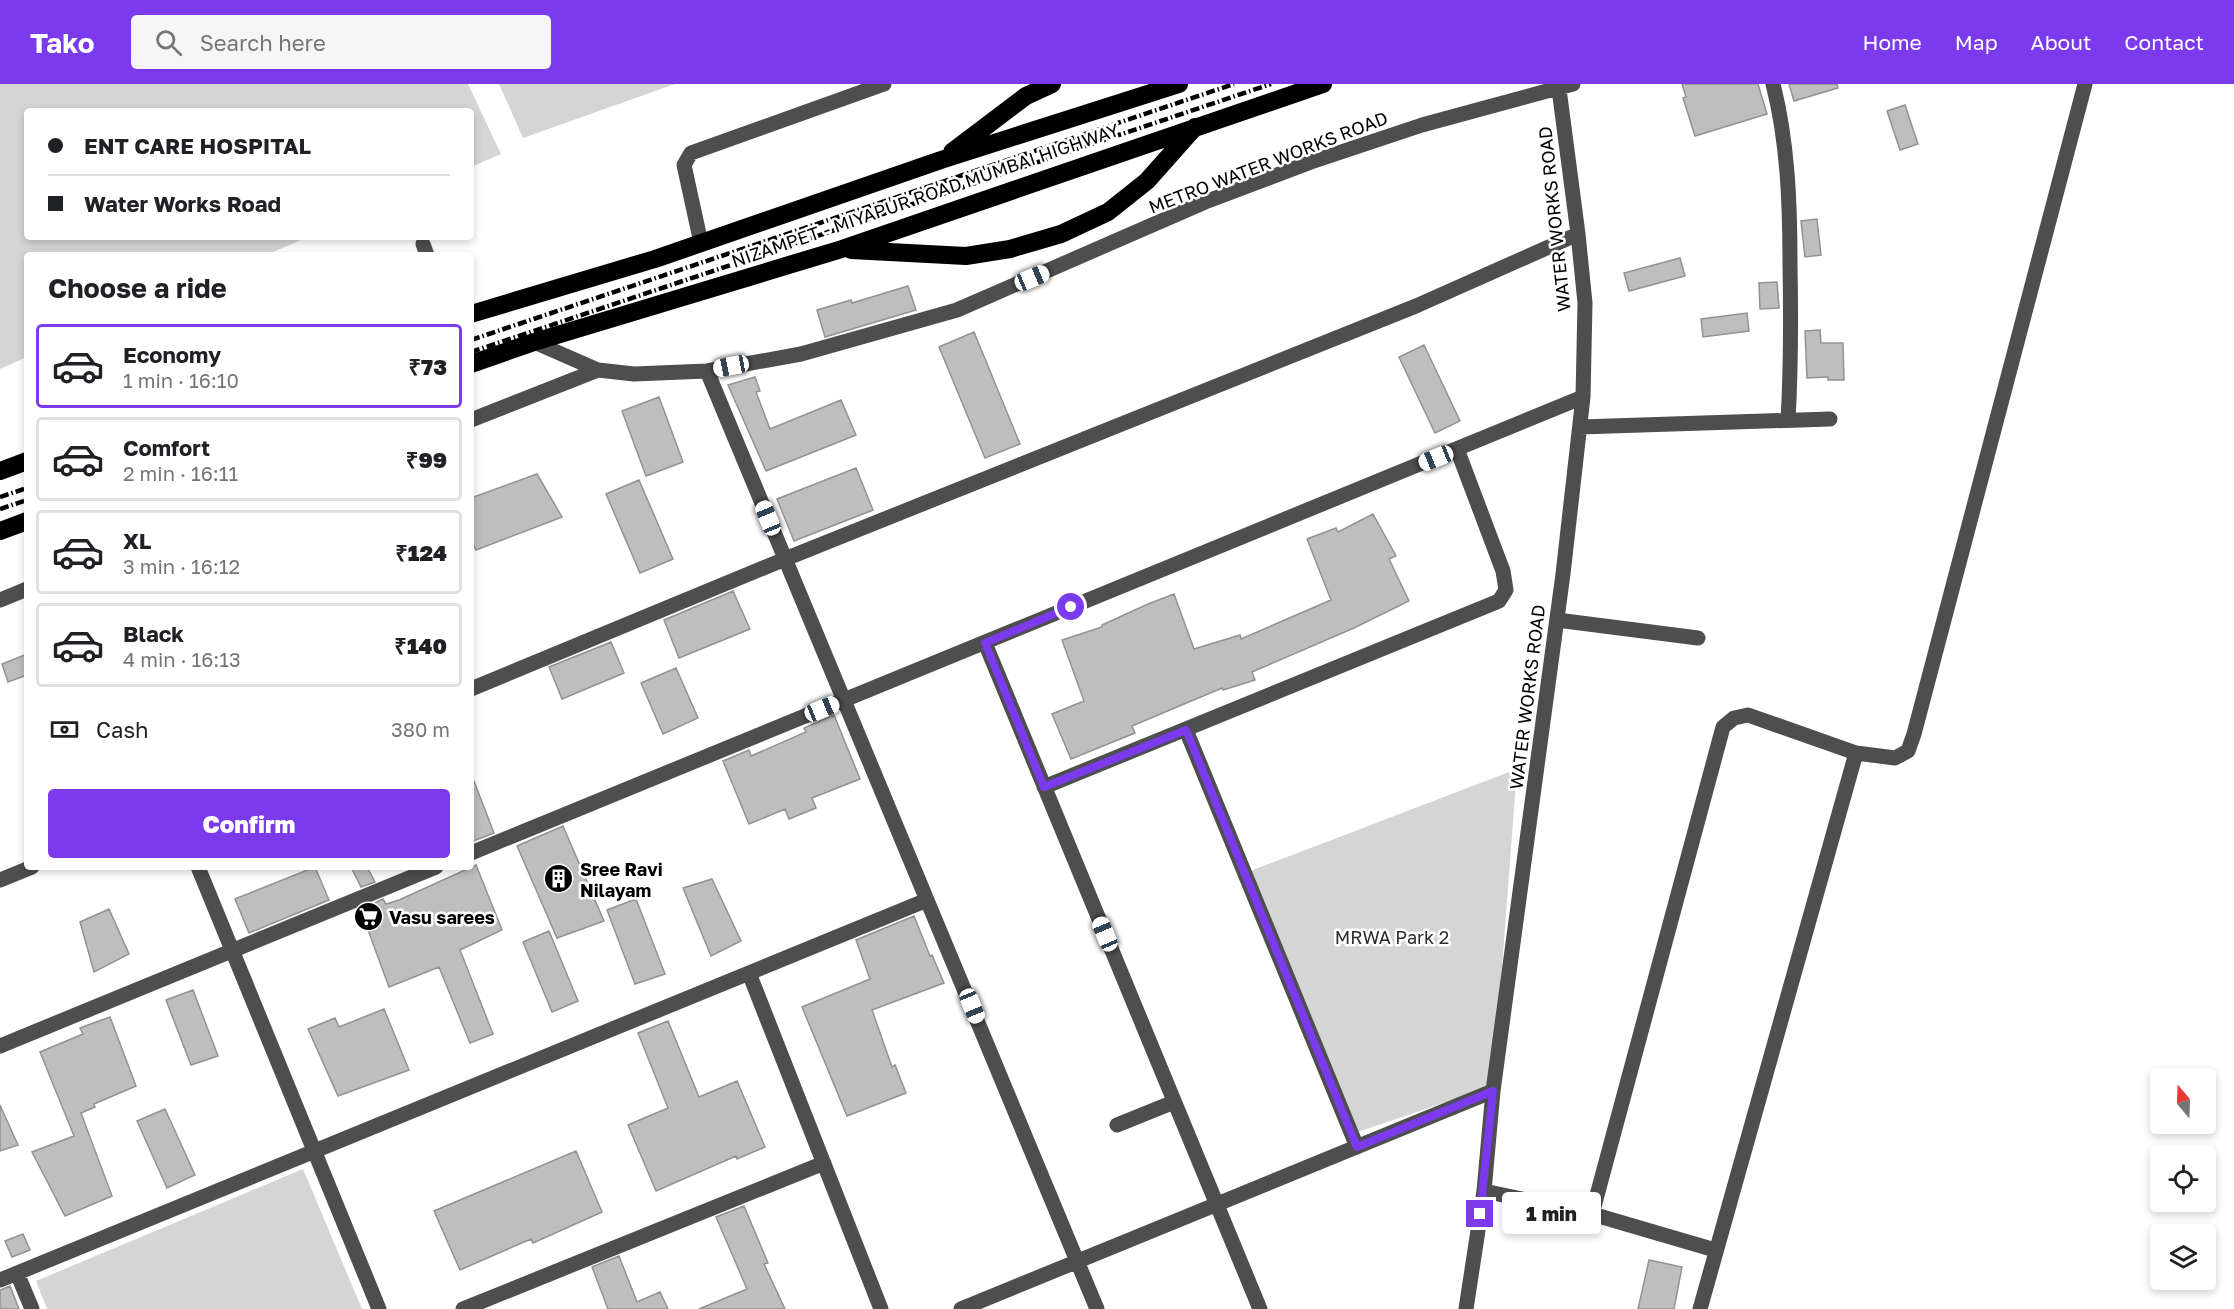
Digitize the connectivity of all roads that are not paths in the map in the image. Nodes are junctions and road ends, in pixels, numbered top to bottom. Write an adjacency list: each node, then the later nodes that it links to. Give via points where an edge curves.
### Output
1 (884, 84): 11 (street, via 691,153 684,165)
2 (1052, 84): 9 (highway, via 1026,96)
3 (1179, 84): 9 (highway, NIZAMPET - MIYAPUR ROAD MUMBAI HIGHWAY)
4 (1323, 84): 8 (highway, NIZAMPET - MIYAPUR ROAD MUMBAI HIGHWAY)
5 (1773, 84): 21 (street, via 1781,115 1790,213 1792,359)
6 (2085, 84): 37 (street, via 1914,734 1908,751 1895,758)
7 (1566, 86): 10 (street, WATER WORKS ROAD); 17 (street, METRO WATER WORKS ROAD, via 1422,125 1311,162 1205,202 957,310 801,354)
8 (1196, 126): 12 (highway, NIZAMPET - MIYAPUR ROAD MUMBAI HIGHWAY); 12 (highway, via 1147,181 1116,206 1061,234 1010,249 966,256)
9 (941, 160): 11 (highway, NIZAMPET - MIYAPUR ROAD MUMBAI HIGHWAY)
10 (1578, 234): 18 (street, WATER WORKS ROAD, via 1585,303); 28 (street, via 1416,306)
11 (701, 243): 13 (highway, NIZAMPET - MIYAPUR ROAD MUMBAI HIGHWAY)
12 (842, 249): 14 (highway, NIZAMPET - MIYAPUR ROAD MUMBAI HIGHWAY)
13 (474, 313)
14 (534, 342): 15 (highway, NIZAMPET - MIYAPUR ROAD MUMBAI HIGHWAY); 16 (street, METRO WATER WORKS ROAD)
15 (474, 363)
16 (598, 370): 17 (street, METRO WATER WORKS ROAD, via 634,374); 19 (street)
17 (707, 371): 28 (street)
18 (1583, 398): 22 (street, WATER WORKS ROAD); 23 (street)
19 (474, 419)
20 (1830, 419): 21 (street)
21 (1788, 420): 22 (street)
22 (1580, 427): 31 (street, WATER WORKS ROAD)
23 (1457, 449): 33 (street); 36 (street, via 1503,571 1506,590 1499,602)
24 (24, 462): 25 (highway)
25 (0, 471)
26 (24, 522): 27 (highway)
27 (0, 531)
28 (785, 559): 34 (street); 35 (street)
29 (24, 590): 30 (street)
30 (0, 600)
31 (1557, 620): 32 (street); 49 (street, WATER WORKS ROAD)
32 (1698, 638)
33 (985, 643): 35 (street); 38 (street)
34 (474, 688)
35 (844, 700): 39 (street); 45 (street)
36 (1186, 730): 38 (street); 52 (street)
37 (1856, 753): 57 (street, via 1748,715 1734,718 1723,727); 58 (street)
38 (1044, 787): 50 (street)
39 (474, 852)
40 (25, 870): 44 (street)
41 (199, 870): 46 (street)
42 (421, 870): 43 (street)
43 (401, 874): 46 (street)
44 (0, 880)
45 (927, 900): 47 (street); 59 (street)
46 (232, 951): 48 (street); 53 (street)
47 (749, 973): 53 (street); 54 (street)
48 (0, 1046)
49 (1493, 1091): 52 (street); 55 (street, WATER WORKS ROAD)
50 (1174, 1102): 51 (street); 56 (street)
51 (1117, 1125)
52 (1357, 1147): 56 (street)
53 (314, 1151): 60 (street); 63 (street)
54 (824, 1163): 64 (street); 65 (street)
55 (1484, 1191): 57 (street); 69 (street, WATER WORKS ROAD)
56 (1217, 1204): 59 (street); 68 (street)
57 (1592, 1214): 58 (street)
58 (1715, 1250): 70 (street)
59 (1077, 1261): 66 (street); 67 (street)
60 (17, 1273): 61 (street); 62 (street)
61 (0, 1280)
62 (32, 1309)
63 (379, 1309)
64 (463, 1309)
65 (881, 1309)
66 (961, 1309)
67 (1097, 1309)
68 (1260, 1309)
69 (1466, 1309)
70 (1700, 1309)

